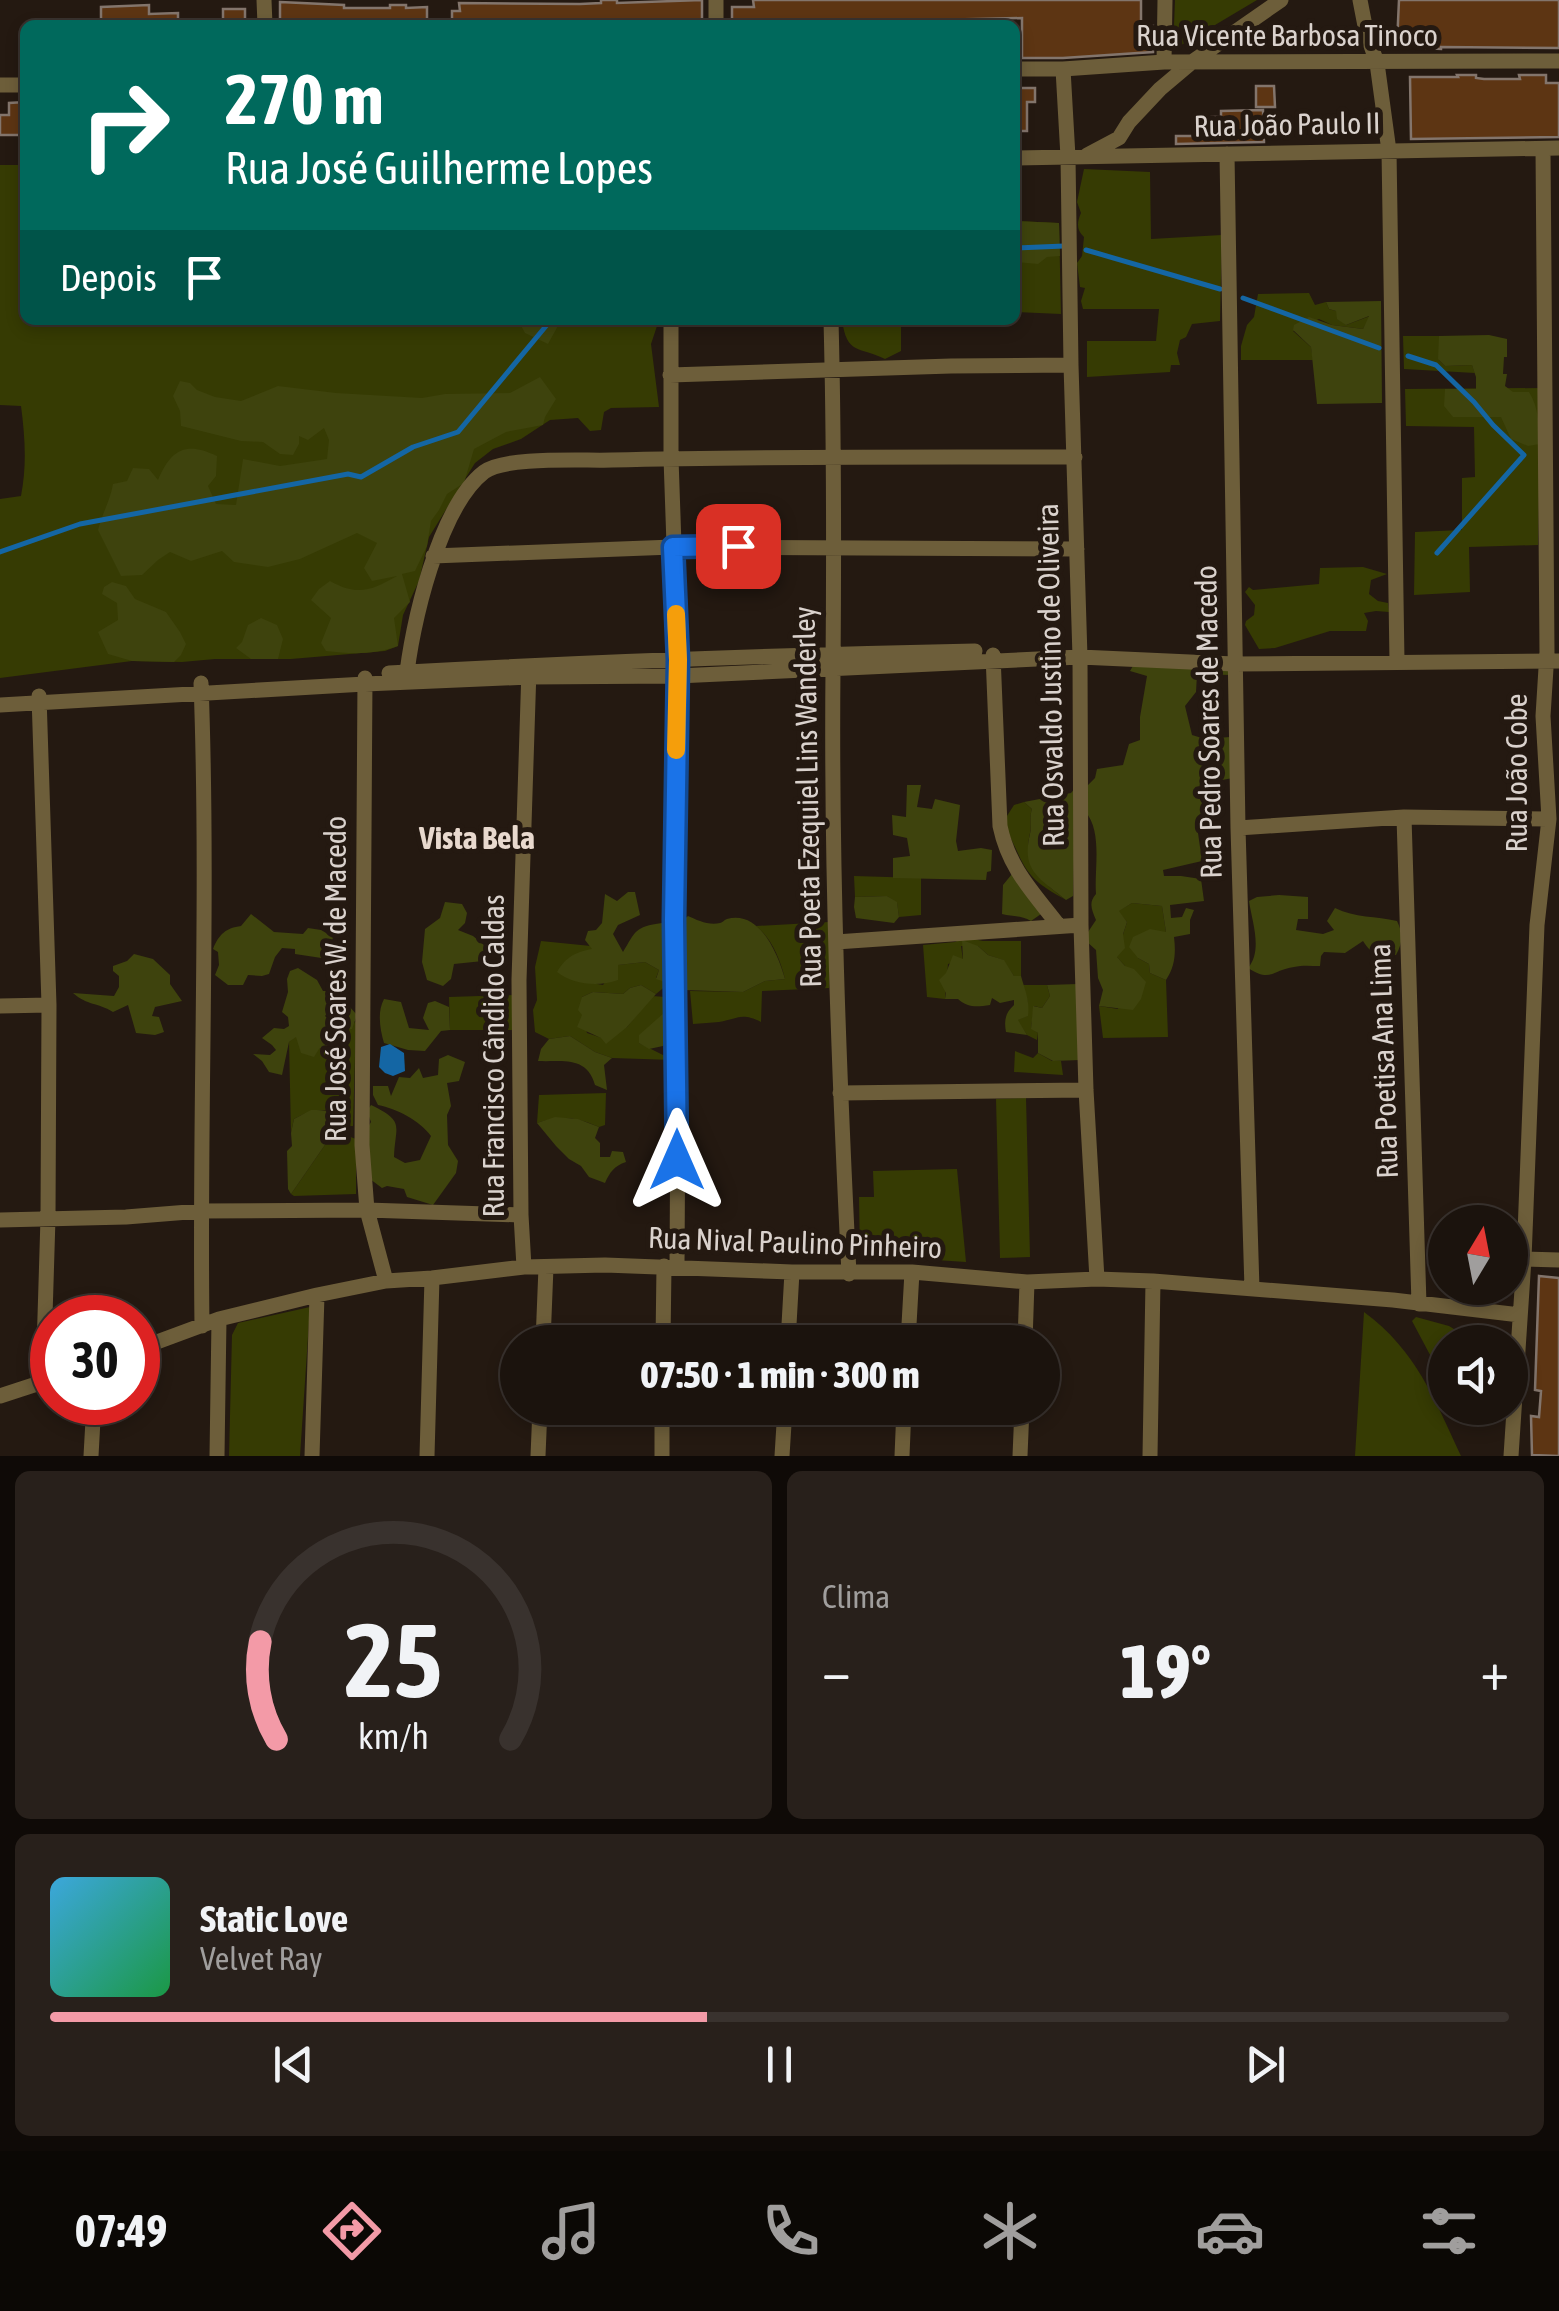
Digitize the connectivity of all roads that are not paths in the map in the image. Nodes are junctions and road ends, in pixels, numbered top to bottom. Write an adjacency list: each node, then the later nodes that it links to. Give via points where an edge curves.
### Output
1 (1165, 0): 5 (street)
2 (1281, 0): 6 (street)
3 (1360, 0): 7 (street)
4 (1559, 61): 7 (street, Rua Vicente Barbosa Tinoco)
5 (1164, 62): 6 (street, Rua Vicente Barbosa Tinoco); 8 (street, Rua Vicente Barbosa Tinoco)
6 (1192, 62): 7 (street, Rua Vicente Barbosa Tinoco); 13 (street, via 1118,138)
7 (1377, 62): 11 (street)
8 (1063, 69): 9 (street, Rua Vicente Barbosa Tinoco); 13 (street, Rua Osvaldo Justino de Oliveira)
9 (1020, 70)
10 (1551, 149): 11 (street, Rua João Paulo II); 30 (street, Rua João Cobe)
11 (1389, 151): 12 (street, Rua João Paulo II); 29 (street)
12 (1227, 154): 13 (street, Rua João Paulo II); 31 (street, Rua Pedro Soares de Macedo)
13 (1076, 157): 14 (street, Rua João Paulo II); 17 (street, Rua Osvaldo Justino de Oliveira)
14 (1020, 158)
15 (671, 325): 19 (street)
16 (830, 325): 18 (street, Rua Poeta Ezequiel Lins Wanderley)
17 (1071, 365): 18 (street); 20 (street, Rua Osvaldo Justino de Oliveira)
18 (832, 371): 19 (street); 22 (street, Rua Poeta Ezequiel Lins Wanderley)
19 (670, 375): 21 (street)
20 (1075, 457): 22 (street); 25 (street, Rua Osvaldo Justino de Oliveira)
21 (671, 458): 22 (street); 24 (street); 26 (street, via 490,468 460,502)
22 (834, 458): 23 (street, Rua Poeta Ezequiel Lins Wanderley)
23 (834, 546): 24 (street); 25 (street); 32 (street, Rua Poeta Ezequiel Lins Wanderley)
24 (673, 547): 26 (street); 33 (street)
25 (1076, 549): 27 (street, Rua Osvaldo Justino de Oliveira)
26 (433, 556): 35 (street)
27 (1080, 652): 28 (street); 31 (street); 45 (street, Rua Osvaldo Justino de Oliveira)
28 (993, 656): 32 (street); 46 (street, via 1005,848)
29 (1397, 657): 30 (street); 31 (street)
30 (1553, 657): 42 (street, Rua João Cobe, via 1543,716)
31 (1234, 659): 43 (street, Rua Pedro Soares de Macedo)
32 (833, 660): 33 (street); 47 (street, Rua Poeta Ezequiel Lins Wanderley)
33 (678, 668): 34 (street); 62 (street, via 678,1090)
34 (528, 671): 35 (street); 55 (street, Rua Francisco Cândido Caldas, via 518,980)
35 (406, 677): 36 (street)
36 (365, 679): 37 (street); 53 (street, Rua José Soares W. de Macedo, via 361,1086)
37 (201, 687): 39 (street); 54 (street)
38 (0, 694): 39 (street)
39 (39, 697): 40 (street); 48 (street)
40 (0, 704)
41 (1404, 817): 42 (street); 43 (street); 74 (street, Rua Poetisa Ana Lima)
42 (1549, 819): 44 (street, Rua João Cobe)
43 (1238, 828): 71 (street, Rua Pedro Soares de Macedo)
44 (1551, 874): 52 (street, Rua João Cobe, via 1537,925)
45 (1081, 924): 46 (street); 50 (street, Rua Osvaldo Justino de Oliveira)
46 (1059, 926): 47 (street)
47 (836, 942): 51 (street, Rua Poeta Ezequiel Lins Wanderley)
48 (49, 1005): 49 (street); 56 (street)
49 (0, 1006)
50 (1086, 1090): 51 (street); 67 (street, Rua Osvaldo Justino de Oliveira)
51 (840, 1093): 65 (street, Rua Poeta Ezequiel Lins Wanderley)
52 (1526, 1205)
53 (367, 1210): 54 (street); 55 (street); 68 (street, Rua José Soares W. de Macedo)
54 (201, 1211): 56 (street); 83 (street)
55 (521, 1215): 61 (street, Rua Francisco Cândido Caldas)
56 (48, 1218): 57 (street); 73 (street)
57 (0, 1220)
58 (1528, 1259): 59 (street)
59 (1559, 1260)
60 (546, 1266): 61 (street, Rua Nival Paulino Pinheiro); 62 (street, Rua Nival Paulino Pinheiro); 78 (street)
61 (524, 1267): 66 (street, Rua Nival Paulino Pinheiro)
62 (670, 1267): 63 (street, Rua Nival Paulino Pinheiro); 79 (street)
63 (792, 1272): 65 (street, Rua Nival Paulino Pinheiro); 80 (street)
64 (912, 1272): 65 (street, Rua Nival Paulino Pinheiro); 70 (street, Rua Nival Paulino Pinheiro); 81 (street)
65 (850, 1274)
66 (432, 1278): 68 (street, Rua Nival Paulino Pinheiro); 96 (street)
67 (1096, 1279): 69 (street, Rua Nival Paulino Pinheiro); 70 (street, Rua Nival Paulino Pinheiro)
68 (386, 1281): 72 (street, Rua Nival Paulino Pinheiro)
69 (1153, 1281): 71 (street, Rua Nival Paulino Pinheiro); 102 (street)
70 (1027, 1282): 82 (street)
71 (1252, 1288): 74 (street, Rua Nival Paulino Pinheiro)
72 (317, 1294): 77 (street, Rua Nival Paulino Pinheiro); 95 (street)
73 (48, 1295)
74 (1419, 1304): 76 (street, Rua Nival Paulino Pinheiro)
75 (1521, 1305): 76 (street, Rua João Cobe)
76 (1520, 1316): 103 (street, Rua João Cobe)
77 (219, 1320): 83 (street, Rua Nival Paulino Pinheiro); 94 (street)
78 (544, 1325)
79 (665, 1325)
80 (789, 1325)
81 (909, 1325)
82 (1026, 1325)
83 (202, 1326): 84 (street, Rua Nival Paulino Pinheiro)
84 (160, 1342)
85 (30, 1386): 86 (street)
86 (0, 1396)
87 (92, 1425): 93 (street)
88 (539, 1425): 97 (street)
89 (662, 1425): 98 (street)
90 (784, 1425): 99 (street)
91 (903, 1425): 100 (street)
92 (1021, 1425): 101 (street)
93 (90, 1456)
94 (217, 1456)
95 (312, 1456)
96 (427, 1456)
97 (538, 1456)
98 (662, 1456)
99 (782, 1456)
100 (902, 1456)
101 (1020, 1456)
102 (1150, 1456)
103 (1511, 1456)

